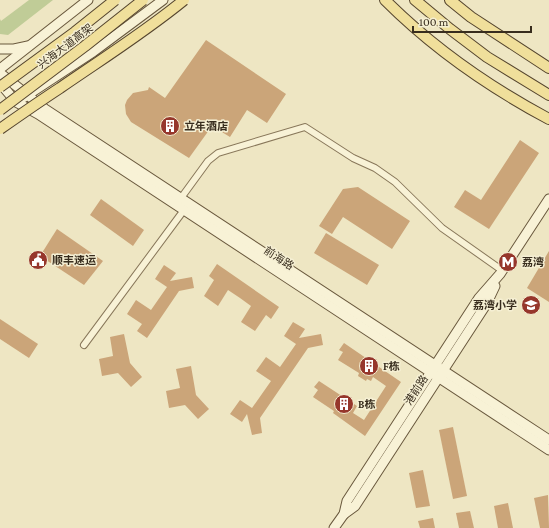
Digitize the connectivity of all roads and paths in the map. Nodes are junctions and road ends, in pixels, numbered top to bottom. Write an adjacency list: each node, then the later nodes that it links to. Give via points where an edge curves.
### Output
1 (88, 0): 9 (street)
2 (115, 0): 15 (main road, 兴海大道高架, bridge)
3 (143, 0): 19 (main road, 兴海大道高架, bridge)
4 (163, 0): 17 (street, via 94,52)
5 (184, 0): 21 (main road, bridge, via 157,22)
6 (385, 0): 20 (main road, via 415,29 462,66)
7 (415, 0): 16 (main road, via 488,57)
8 (450, 0): 11 (main road, via 471,17)
9 (33, 44): 10 (street, via 14,49); 12 (street)
10 (0, 49)
11 (549, 68)
12 (0, 69)
13 (0, 73): 17 (street, 前海路)
14 (0, 83): 18 (street, 前海路)
15 (0, 87)
16 (549, 95)
17 (27, 96): 18 (street); 22 (street, 前海路)
18 (16, 102): 19 (street); 24 (street, 前海路)
19 (0, 111)
20 (549, 119)
21 (0, 129)
22 (181, 198): 25 (street, via 208,162 218,153 305,127 395,182 438,225); 27 (street, 前海路)
23 (549, 199): 25 (street, 港前路)
24 (184, 210): 26 (street); 27 (street, 前海路)
25 (502, 272): 27 (street, 港前路, via 479,298)
26 (84, 345)
27 (437, 371): 28 (street, 前海路); 29 (street, 前海路); 30 (street, 港前路, via 347,501 344,514)
28 (549, 440)
29 (549, 450)
30 (334, 528)

